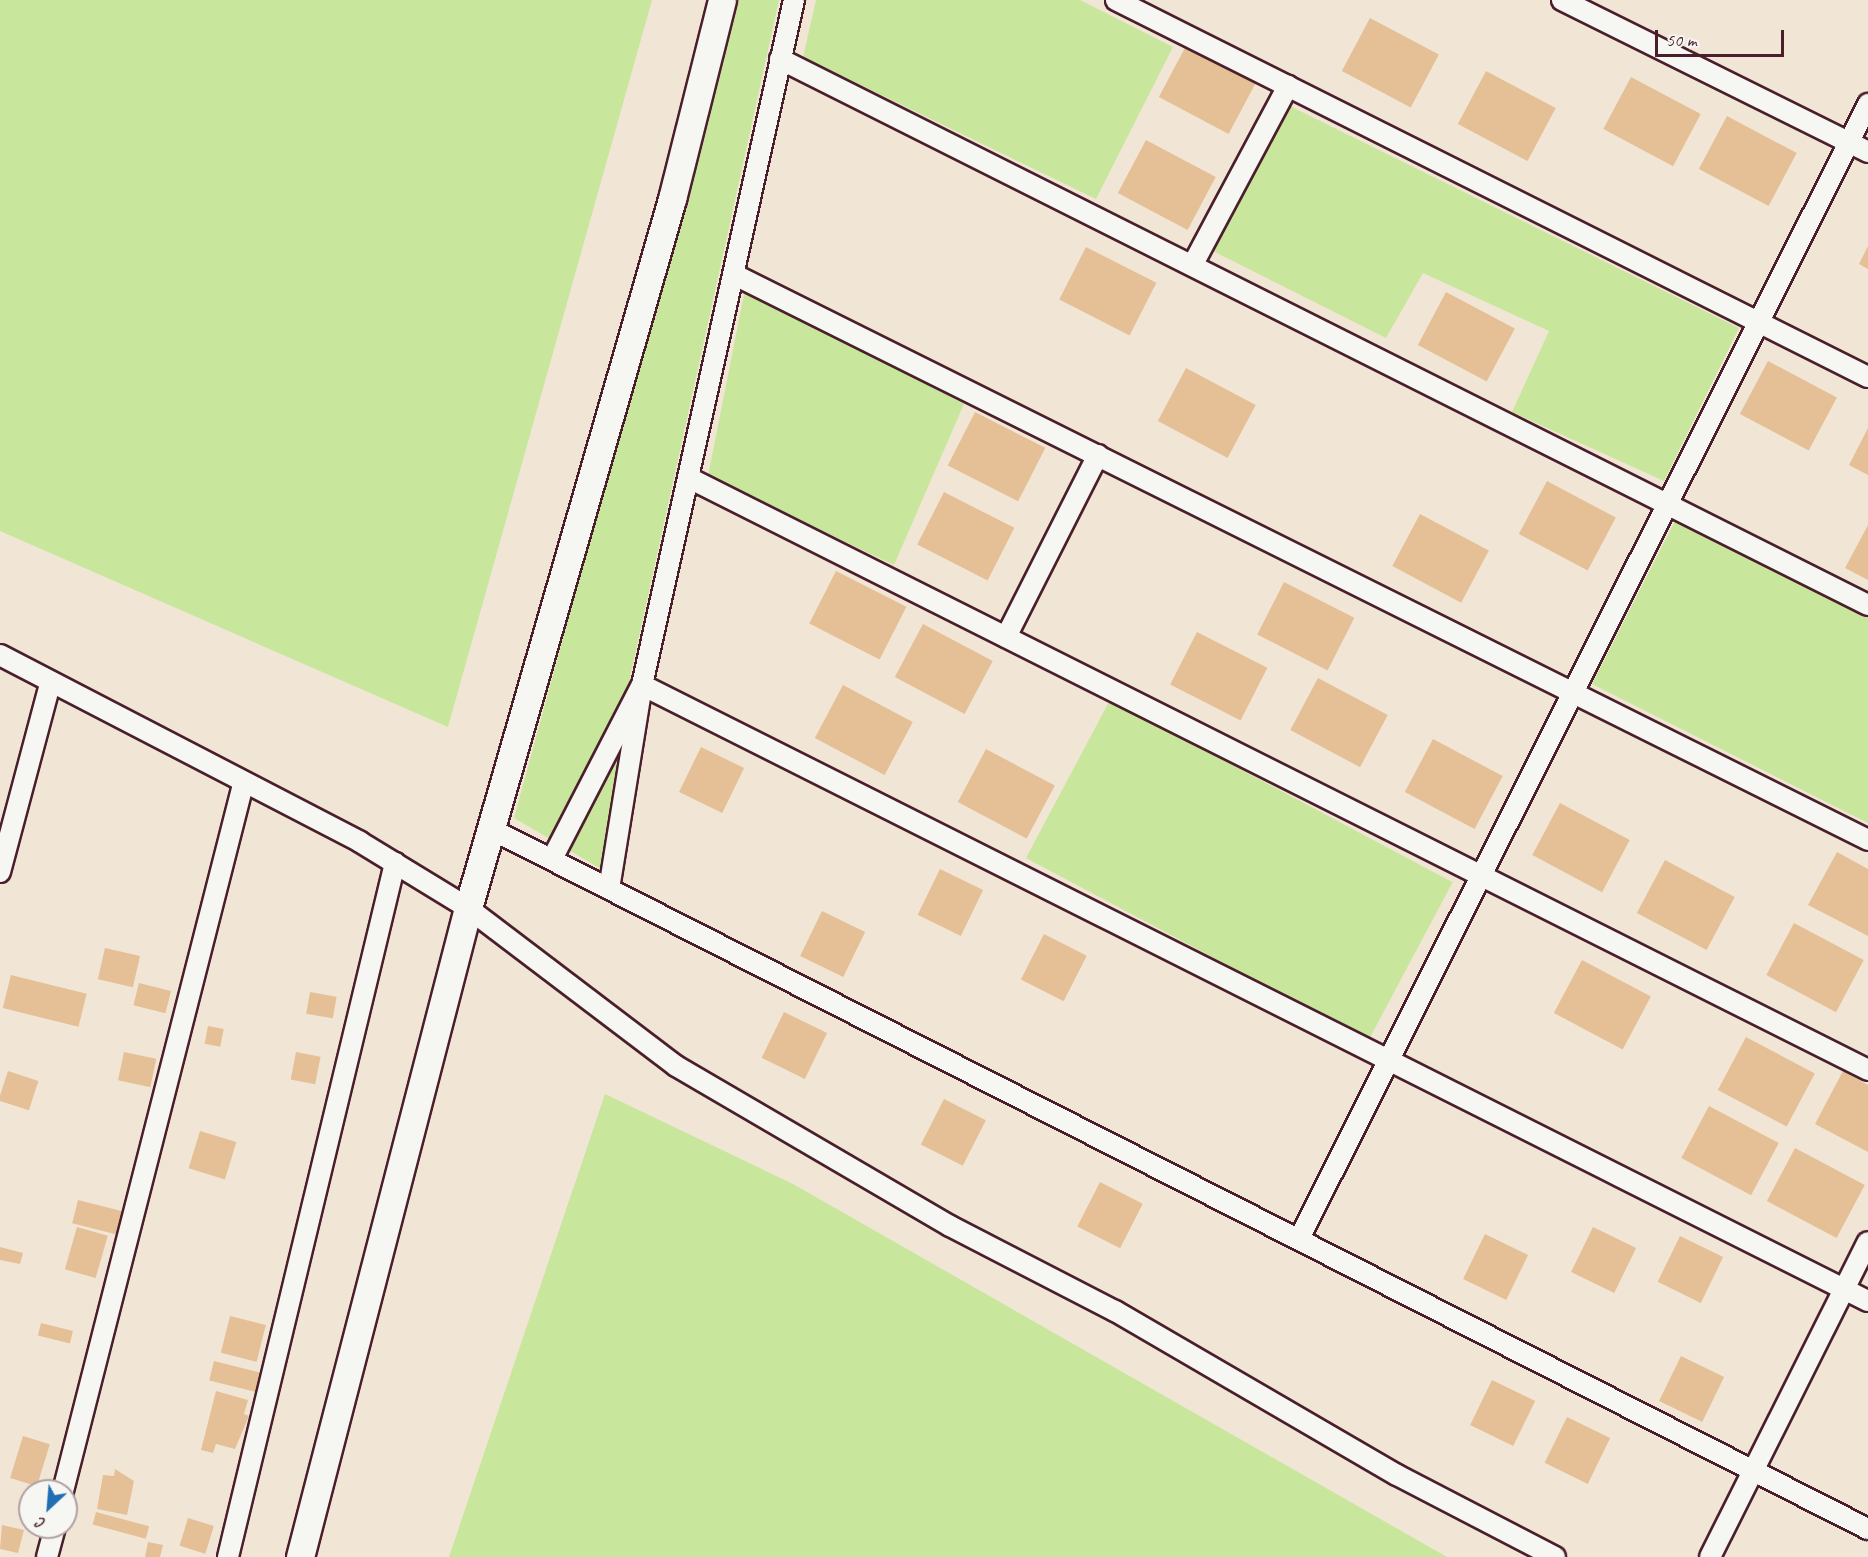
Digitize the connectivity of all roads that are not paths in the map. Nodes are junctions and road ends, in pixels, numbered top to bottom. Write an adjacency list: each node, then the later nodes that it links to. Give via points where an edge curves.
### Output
1 (722, 0): 24 (main road, via 669,210)
2 (794, 0): 5 (street)
3 (1116, 0): 6 (street)
4 (1562, 0): 8 (street)
5 (780, 59): 10 (street); 11 (street)
6 (1288, 86): 10 (street); 12 (street)
7 (1868, 104): 8 (street)
8 (1849, 143): 9 (street); 12 (street)
9 (1868, 152)
10 (1193, 264): 16 (street)
11 (735, 275): 14 (street); 15 (street)
12 (1759, 322): 13 (street); 16 (street)
13 (1868, 377)
14 (1098, 455): 18 (street); 22 (street)
15 (691, 479): 18 (street); 21 (street)
16 (1669, 502): 17 (street); 22 (street)
17 (1868, 605)
18 (1006, 637): 29 (street)
19 (0, 656): 20 (street)
20 (50, 684): 23 (street); 28 (street)
21 (642, 685): 26 (street); 30 (street); 32 (street)
22 (1574, 691): 25 (street); 29 (street)
23 (243, 784): 27 (street); 39 (street)
24 (491, 829): 26 (street); 31 (main road)
25 (1868, 840)
26 (552, 859): 30 (street)
27 (395, 863): 31 (street); 43 (street)
28 (0, 872)
29 (1481, 876): 32 (street); 33 (street)
30 (609, 889): 34 (street)
31 (468, 908): 44 (main road); 45 (street, via 676,1066 950,1226 1167,1340 1397,1475)
32 (1388, 1060): 34 (street); 36 (street)
33 (1868, 1070)
34 (1299, 1239): 38 (street)
35 (1868, 1242): 36 (street)
36 (1844, 1289): 37 (street); 38 (street)
37 (1868, 1301)
38 (1753, 1471): 40 (street); 46 (street)
39 (66, 1479)
40 (1868, 1529)
41 (51, 1539): 42 (street)
42 (47, 1557)
43 (228, 1557)
44 (300, 1557)
45 (1555, 1557)
46 (1710, 1557)

